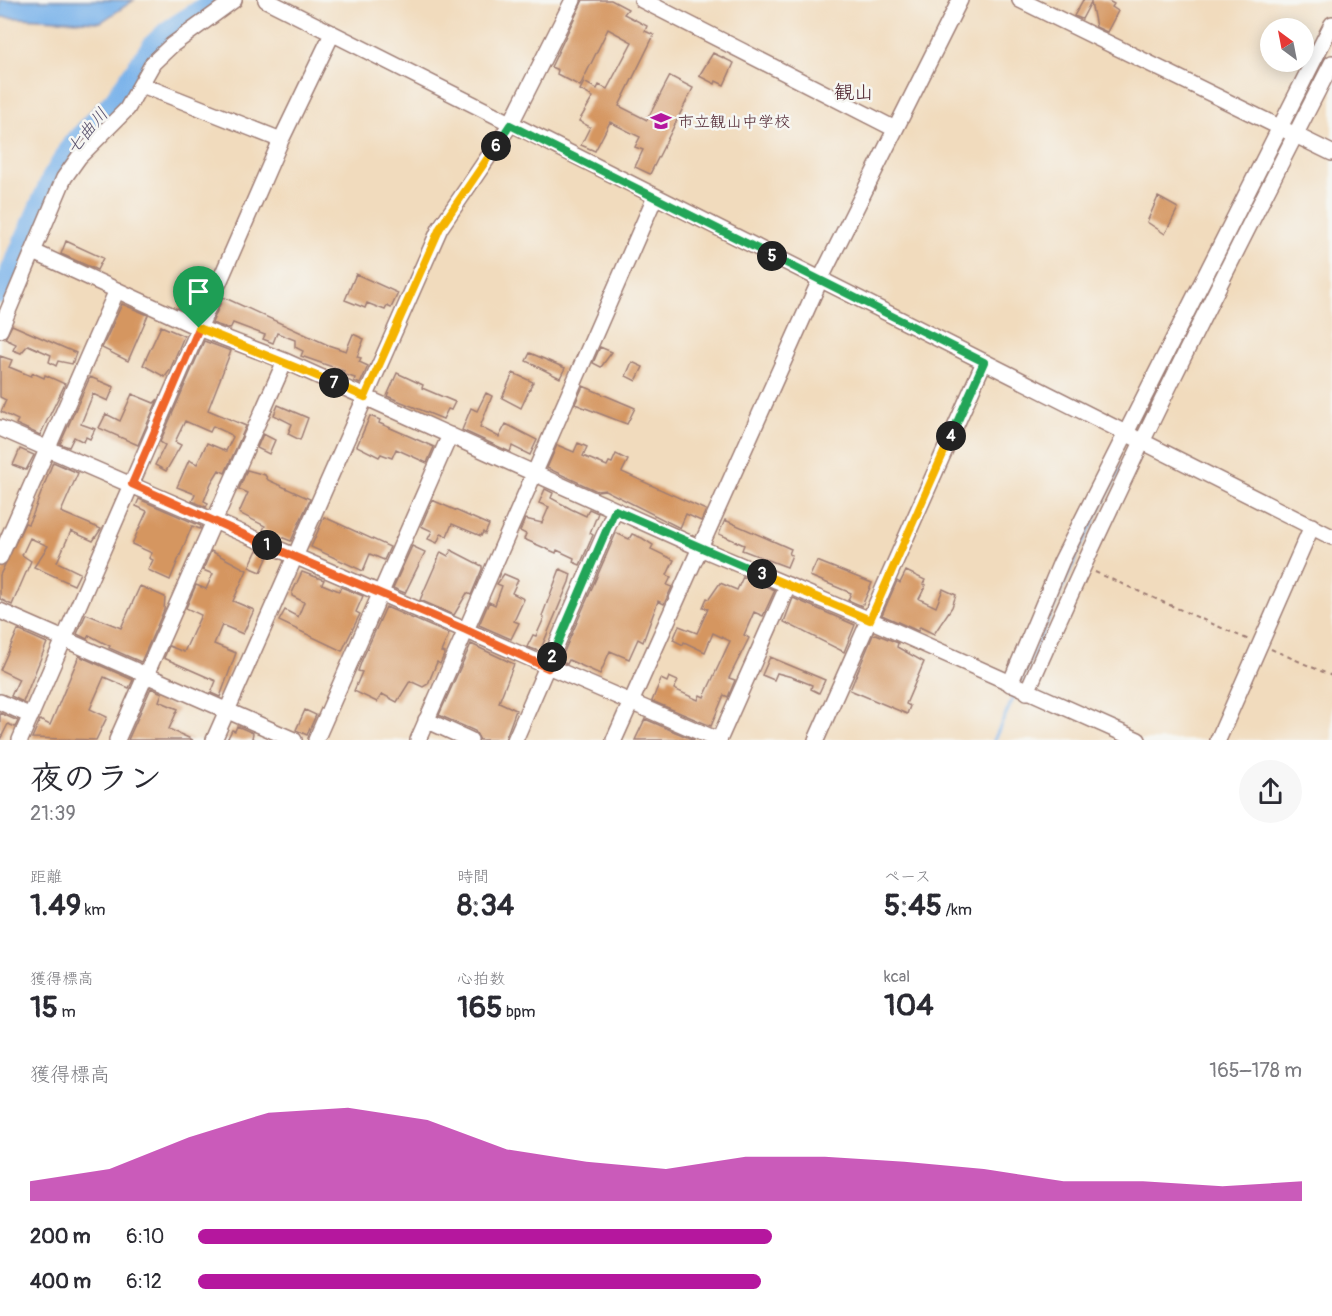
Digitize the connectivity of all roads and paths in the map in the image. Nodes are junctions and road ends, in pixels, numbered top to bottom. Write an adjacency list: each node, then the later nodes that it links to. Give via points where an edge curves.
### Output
1 (234, 0): 10 (street, via 172,45 153,63)
2 (266, 0): 8 (street)
3 (573, 0): 11 (street)
4 (642, 0): 13 (street)
5 (960, 0): 13 (street)
6 (1020, 0): 12 (street)
7 (1332, 24): 12 (street)
8 (332, 34): 11 (street); 15 (street)
9 (1332, 63): 14 (street)
10 (142, 85): 15 (street); 18 (street, via 127,109 79,157 64,178)
11 (510, 125): 17 (street); 25 (street, via 440,228)
12 (1280, 127): 14 (street); 27 (street)
13 (896, 129): 19 (street)
14 (1295, 135): 16 (street); 29 (street)
15 (281, 140): 21 (street)
16 (1332, 153)
17 (655, 196): 19 (street); 31 (street)
18 (34, 252): 20 (street); 22 (street)
19 (820, 280): 24 (street); 37 (street)
20 (117, 290): 21 (street); 30 (street)
21 (199, 328): 23 (street); 32 (street)
22 (0, 330)
23 (285, 361): 25 (street); 34 (street)
24 (984, 362): 27 (street); 44 (street)
25 (365, 397): 28 (street); 39 (street)
26 (0, 428): 30 (street)
27 (1125, 433): 29 (street); 51 (street, via 1061,562)
28 (450, 435): 31 (street); 42 (street)
29 (1141, 441): 35 (street); 40 (street)
30 (48, 449): 32 (street); 38 (street)
31 (536, 474): 33 (street); 45 (street)
32 (132, 484): 34 (street); 46 (street)
33 (615, 510): 37 (street); 48 (street)
34 (214, 522): 39 (street); 49 (street)
35 (1311, 526): 36 (street); 47 (street)
36 (1332, 537)
37 (700, 548): 41 (street); 54 (street)
38 (0, 557)
39 (295, 557): 42 (street); 55 (street)
40 (1082, 566): 47 (path); 52 (street)
41 (788, 585): 44 (street); 67 (street)
42 (381, 594): 45 (street); 62 (street)
43 (0, 611): 46 (street)
44 (870, 620): 51 (street); 68 (street)
45 (466, 630): 48 (street); 57 (street)
46 (62, 639): 49 (street); 56 (street)
47 (1260, 644): 50 (path); 70 (street)
48 (548, 668): 54 (street); 65 (street)
49 (146, 674): 55 (street); 59 (street)
50 (1332, 676)
51 (1010, 684): 52 (street)
52 (1027, 692): 69 (street)
53 (0, 702): 56 (street)
54 (630, 703): 66 (street); 67 (street)
55 (227, 711): 60 (street); 61 (street)
56 (31, 716): 58 (street)
57 (426, 720): 63 (street); 64 (street)
58 (20, 740)
59 (117, 740)
60 (214, 740)
61 (294, 740)
62 (316, 740)
63 (418, 740)
64 (470, 740)
65 (515, 740)
66 (614, 740)
67 (718, 740)
68 (816, 740)
69 (1138, 740)
70 (1218, 740)

